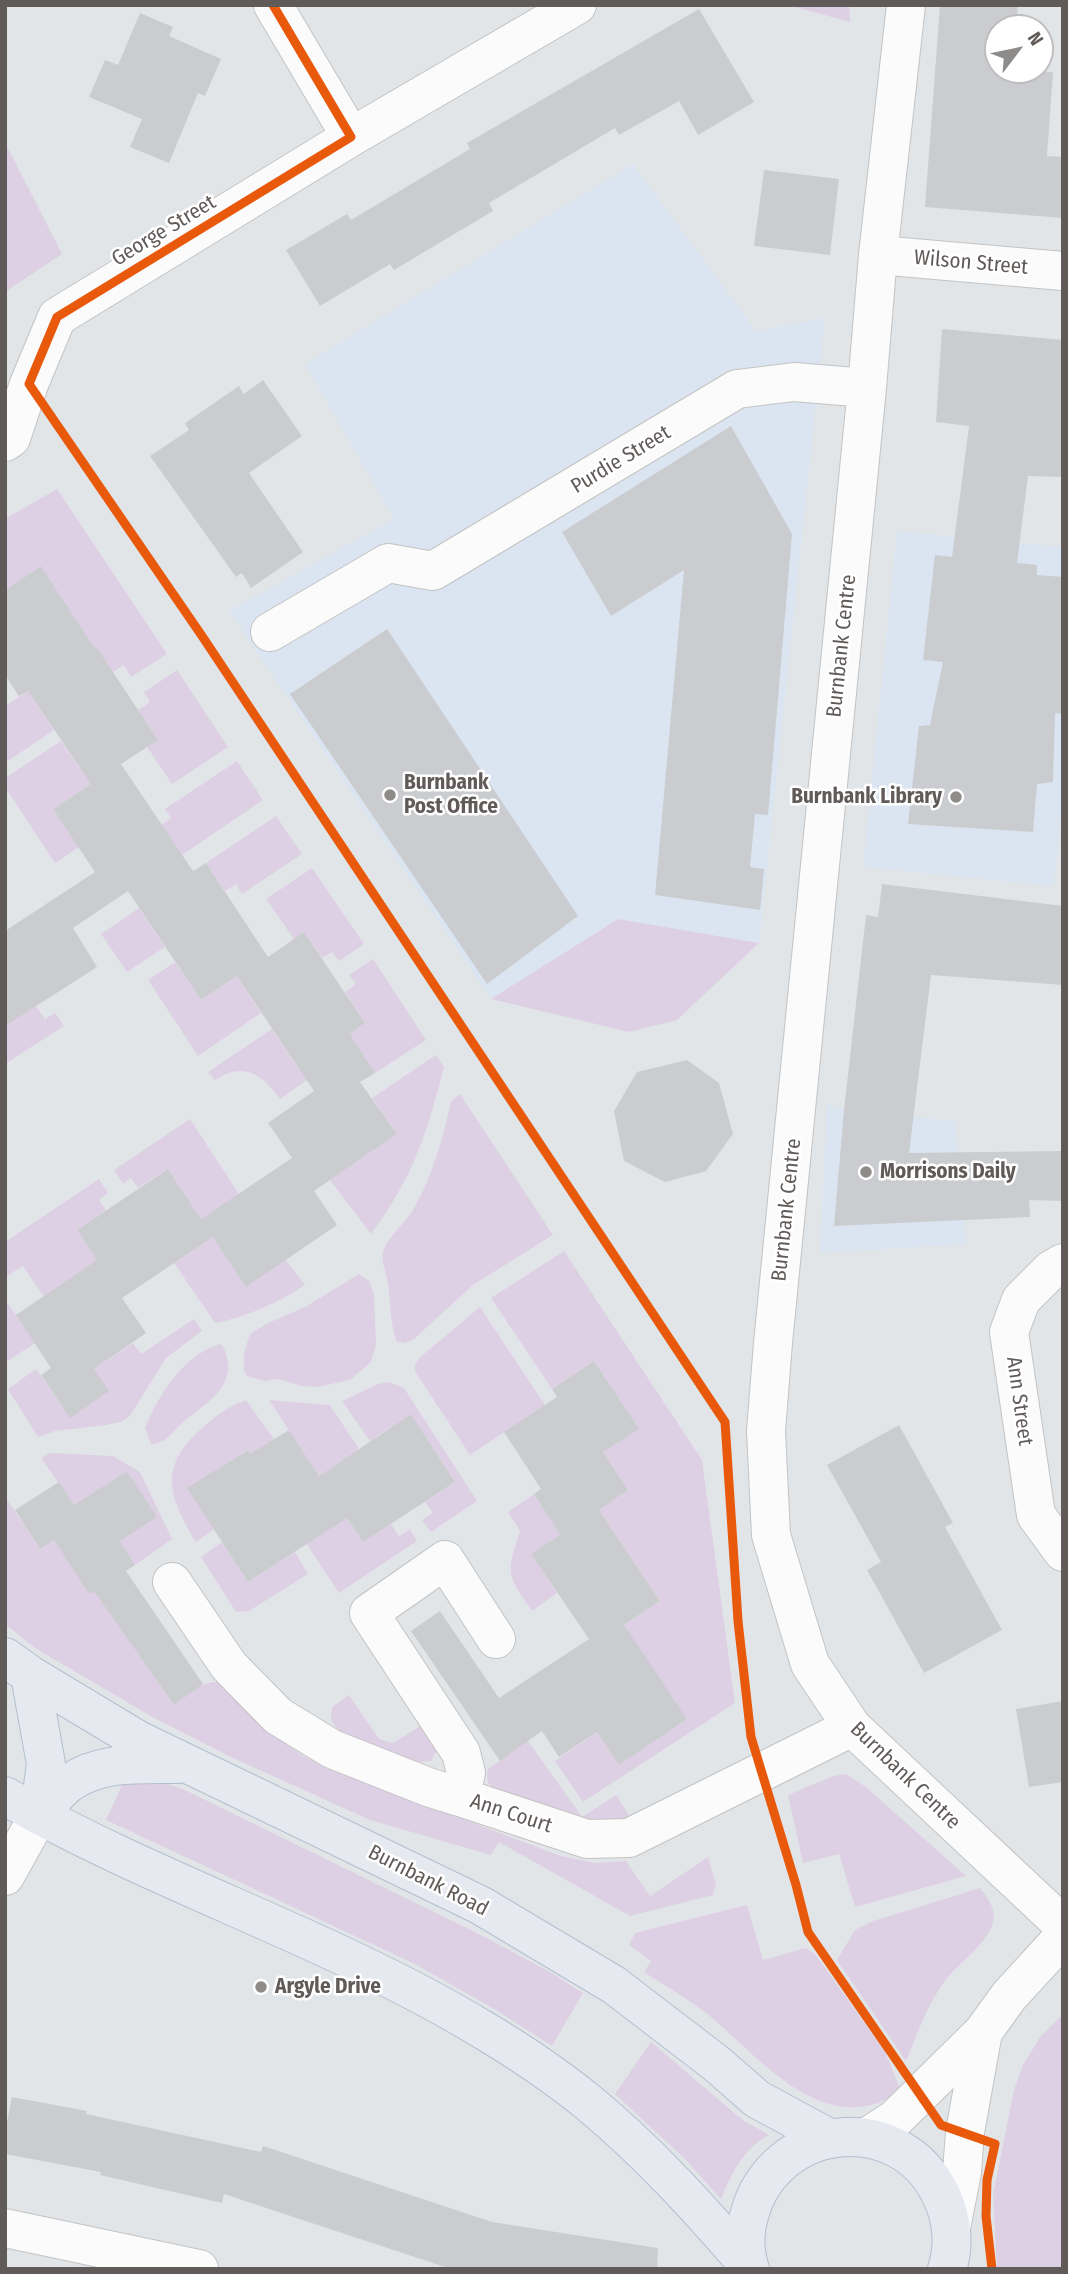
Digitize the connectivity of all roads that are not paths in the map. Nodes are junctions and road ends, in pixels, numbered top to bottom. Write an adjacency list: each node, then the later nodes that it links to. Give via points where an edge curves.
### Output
1 (273, 5): 4 (street)
2 (577, 5): 4 (street, George Street)
3 (906, 5): 5 (street)
4 (351, 136): 8 (street, George Street, via 57,317 11,438)
5 (878, 255): 6 (street, Wilson Street); 7 (street)
6 (1063, 271)
7 (867, 388): 9 (street, Purdie Street, via 794,382 737,390 433,571 388,563); 15 (street, Burnbank Centre, via 766,1431 771,1535 810,1664)
8 (5, 442)
9 (270, 632)
10 (1063, 1263): 11 (street, Ann Street, via 1021,1300 1009,1332 1036,1516)
11 (1063, 1552)
12 (172, 1582): 18 (street, via 229,1666 278,1716 332,1749)
13 (496, 1639): 18 (street, Ann Court, via 445,1560 369,1612 461,1753 466,1773)
14 (18, 1666): 16 (main road, Burnbank Road, via 138,1740); 19 (main road, via 46,1764)
15 (852, 1727): 18 (street, Ann Court, via 629,1838 587,1839); 21 (street, Burnbank Centre)
16 (188, 1765): 19 (main road, via 131,1763 100,1768 69,1783); 24 (main road, Burnbank Road, via 492,1912 614,1986 757,2099)
17 (5, 1796): 19 (main road)
18 (460, 1797)
19 (39, 1815): 20 (street); 28 (main road, via 379,1974 480,2028 610,2121 689,2198)
20 (5, 1876)
21 (1063, 1925)
22 (1063, 1937): 23 (street)
23 (983, 2032): 24 (street, via 895,2119); 26 (street)
24 (848, 2138): 26 (main road, Burnbank Road, via 887,2144 925,2171 947,2207); 28 (main road, via 809,2144 790,2154 761,2184 747,2223)
25 (5, 2228): 27 (street)
26 (949, 2257)
27 (181, 2266)
28 (749, 2267)

